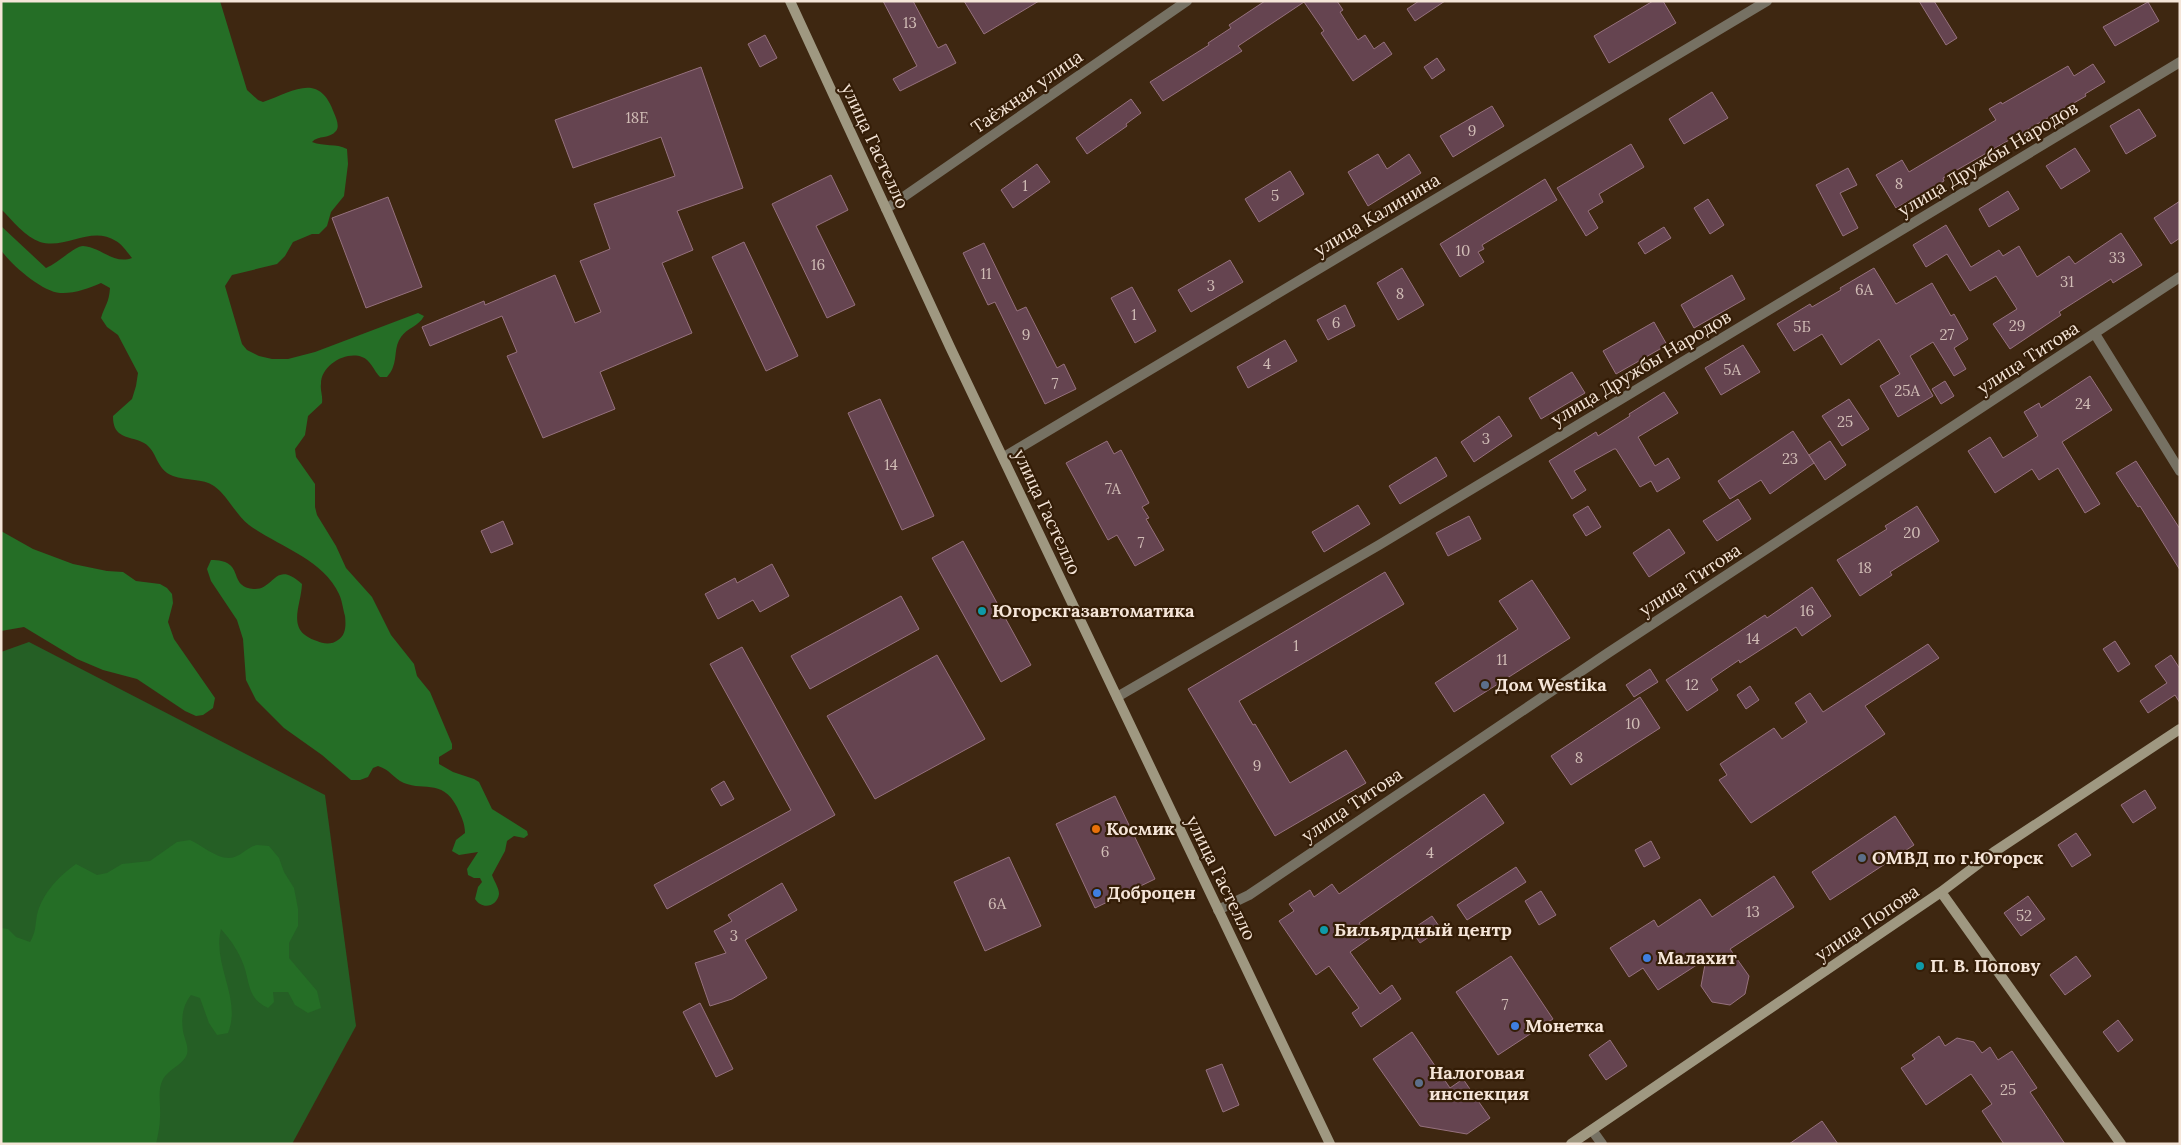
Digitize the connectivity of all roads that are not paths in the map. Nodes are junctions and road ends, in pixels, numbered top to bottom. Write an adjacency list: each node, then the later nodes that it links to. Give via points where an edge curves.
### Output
1 (790, 1): 5 (street, улица Гастелло)
2 (1187, 1): 5 (street, Таёжная улица)
3 (1767, 1): 8 (street, улица Калинина)
4 (2180, 62): 10 (street, улица Дружбы Народов, via 1380,545)
5 (886, 209): 8 (street, улица Гастелло)
6 (2180, 277): 7 (street, улица Титова)
7 (2095, 334): 9 (street); 13 (street, улица Титова, via 1616,648 1249,894)
8 (1004, 457): 10 (street, улица Гастелло)
9 (2180, 471)
10 (1117, 696): 13 (street, улица Гастелло)
11 (2180, 728): 12 (street, улица Попова, via 1994,852)
12 (1941, 892): 14 (street, улица Попова); 18 (street)
13 (1218, 910): 15 (street, улица Гастелло)
14 (1592, 1130): 16 (street, улица Попова); 17 (street)
15 (1330, 1144)
16 (1572, 1144)
17 (1602, 1144)
18 (2121, 1144)

